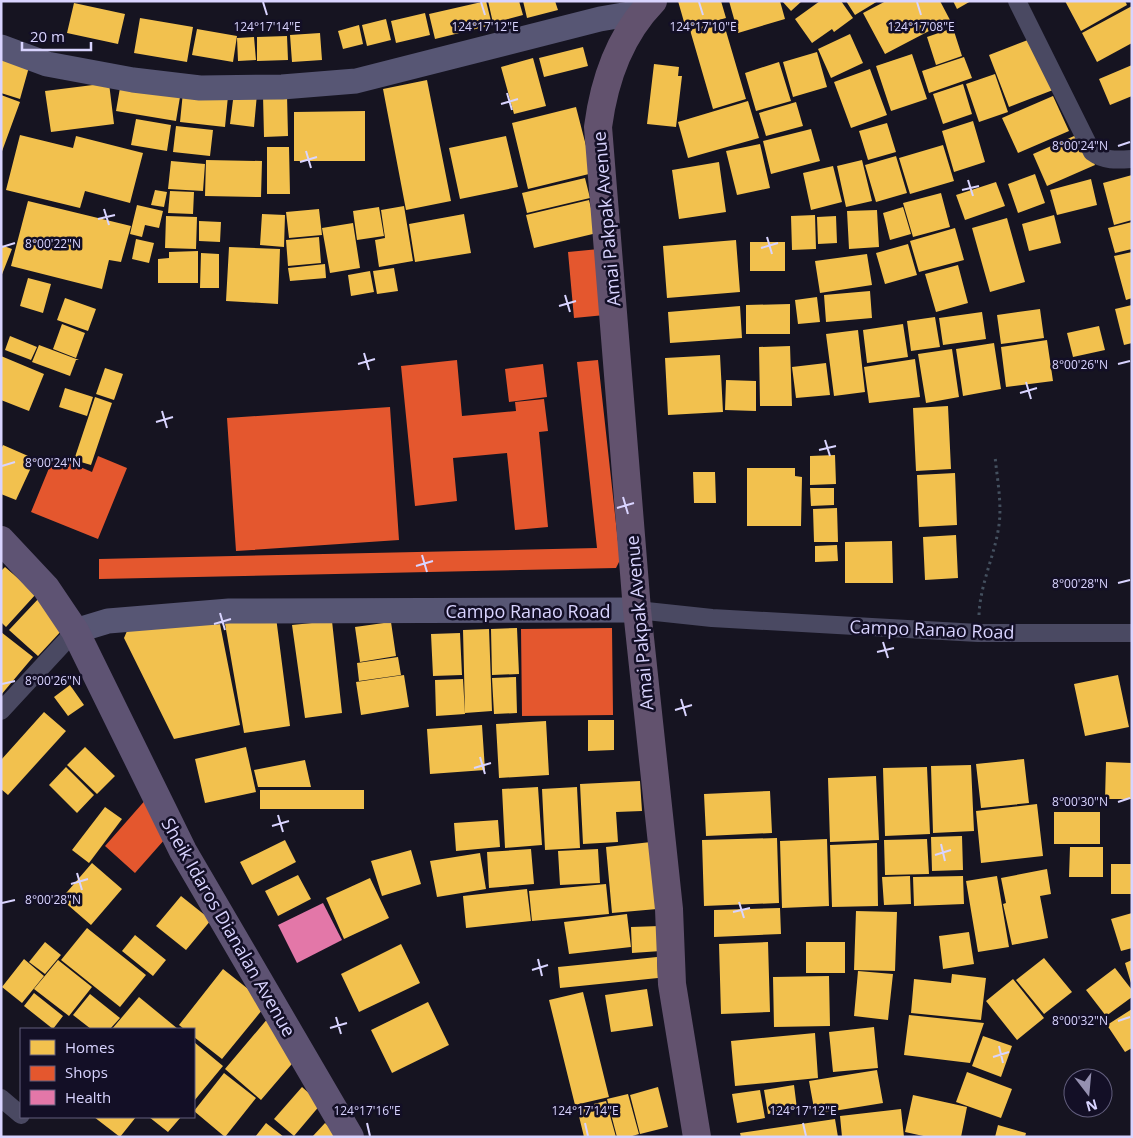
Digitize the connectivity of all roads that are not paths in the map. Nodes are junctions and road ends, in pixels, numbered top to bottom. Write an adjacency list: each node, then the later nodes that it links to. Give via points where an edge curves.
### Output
1 (1017, 1): 4 (street, via 1092,152 1100,158)
2 (633, 8): 3 (main road, via 356,81 282,87 200,88 133,80 47,64); 6 (highway, Amai Pakpak Avenue, via 611,69 598,127)
3 (1, 47)
4 (1132, 159)
5 (1, 540): 7 (main road, Sheik Idaros Dianalan Avenue, via 46,588)
6 (637, 610): 7 (main road, Campo Ranao Road, via 230,611 108,620); 8 (street, Campo Ranao Road, via 721,619 978,633); 13 (highway, Amai Pakpak Avenue, via 669,909 672,984)
7 (75, 631): 9 (street); 12 (main road, Sheik Idaros Dianalan Avenue, via 182,851)
8 (1132, 633)
9 (1, 711)
10 (1, 1098): 11 (street)
11 (20, 1114)
12 (350, 1137)
13 (697, 1137)

